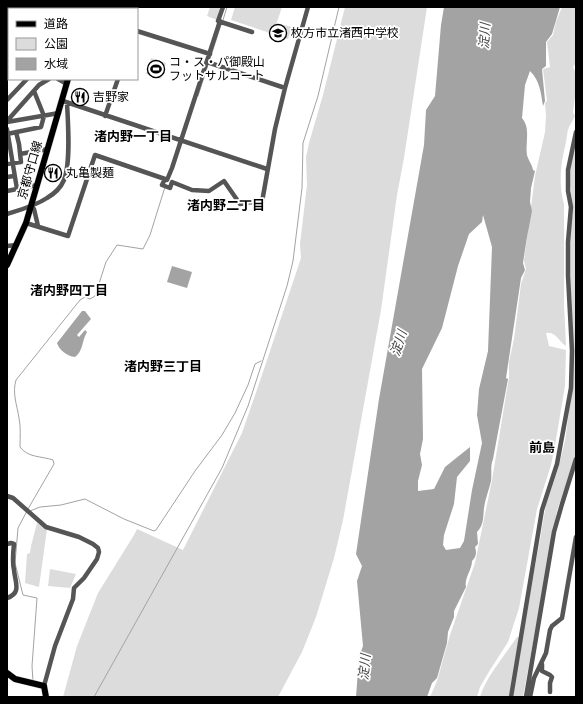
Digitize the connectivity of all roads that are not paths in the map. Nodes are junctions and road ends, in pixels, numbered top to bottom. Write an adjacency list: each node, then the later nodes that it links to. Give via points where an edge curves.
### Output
1 (223, 7): 3 (street)
2 (308, 7): 12 (street)
3 (220, 21): 5 (street); 6 (street)
4 (138, 31): 6 (street)
5 (252, 32)
6 (210, 54): 7 (street)
7 (207, 62): 12 (street); 23 (street)
8 (26, 80): 14 (street)
9 (47, 80): 13 (street)
10 (118, 80): 18 (street)
11 (68, 82): 15 (main road, 京都守口線)
12 (285, 88): 28 (street)
13 (34, 91): 17 (street); 19 (street)
14 (7, 100)
15 (65, 102): 16 (main road, 京都守口線); 18 (street); 37 (street, via 67,167 64,179 49,197)
16 (59, 113): 17 (street); 24 (main road, 京都守口線)
17 (44, 116): 19 (street); 21 (street, via 41,127)
18 (106, 116): 23 (street)
19 (7, 122)
20 (7, 132): 21 (street); 25 (street)
21 (16, 132): 26 (street)
22 (576, 132): 56 (street, via 568,170 571,207 568,276 571,388 557,464 542,510)
23 (182, 141): 28 (street); 31 (street, via 167,180)
24 (48, 149): 26 (street); 32 (main road, 京都守口線)
25 (9, 150): 27 (street)
26 (20, 154): 27 (street, via 21,162)
27 (10, 164): 29 (street)
28 (267, 169): 35 (street)
29 (14, 176): 30 (street); 33 (street)
30 (7, 177)
31 (165, 179): 36 (street, via 162,185 170,188 172,182 192,190 209,191 224,180 240,204); 40 (street, via 95,155 68,236)
32 (37, 185): 33 (street); 37 (main road, 京都守口線)
33 (17, 189): 34 (street)
34 (7, 191)
35 (262, 202)
36 (256, 203)
37 (31, 206): 38 (street); 39 (main road, 京都守口線); 40 (street)
38 (7, 214)
39 (26, 222): 40 (street); 41 (main road, 京都守口線)
40 (38, 226)
41 (17, 245): 42 (street); 43 (main road, 京都守口線)
42 (7, 246)
43 (7, 265)
44 (576, 459): 49 (street, via 554,532)
45 (7, 496): 53 (street, via 13,498 46,527 79,537 93,544 99,552 84,578 74,588 73,599 55,646)
46 (576, 537): 50 (street, via 562,618 550,630)
47 (7, 544): 48 (street, via 14,544 13,570 17,584 16,591)
48 (7, 598)
49 (532, 662): 52 (street); 57 (street)
50 (542, 662): 52 (street); 54 (street, via 542,671 552,677)
51 (7, 674): 53 (main road, via 15,679)
52 (534, 678): 58 (street)
53 (44, 686): 55 (main road)
54 (550, 692)
55 (46, 697)
56 (510, 697)
57 (526, 697)
58 (530, 697)

